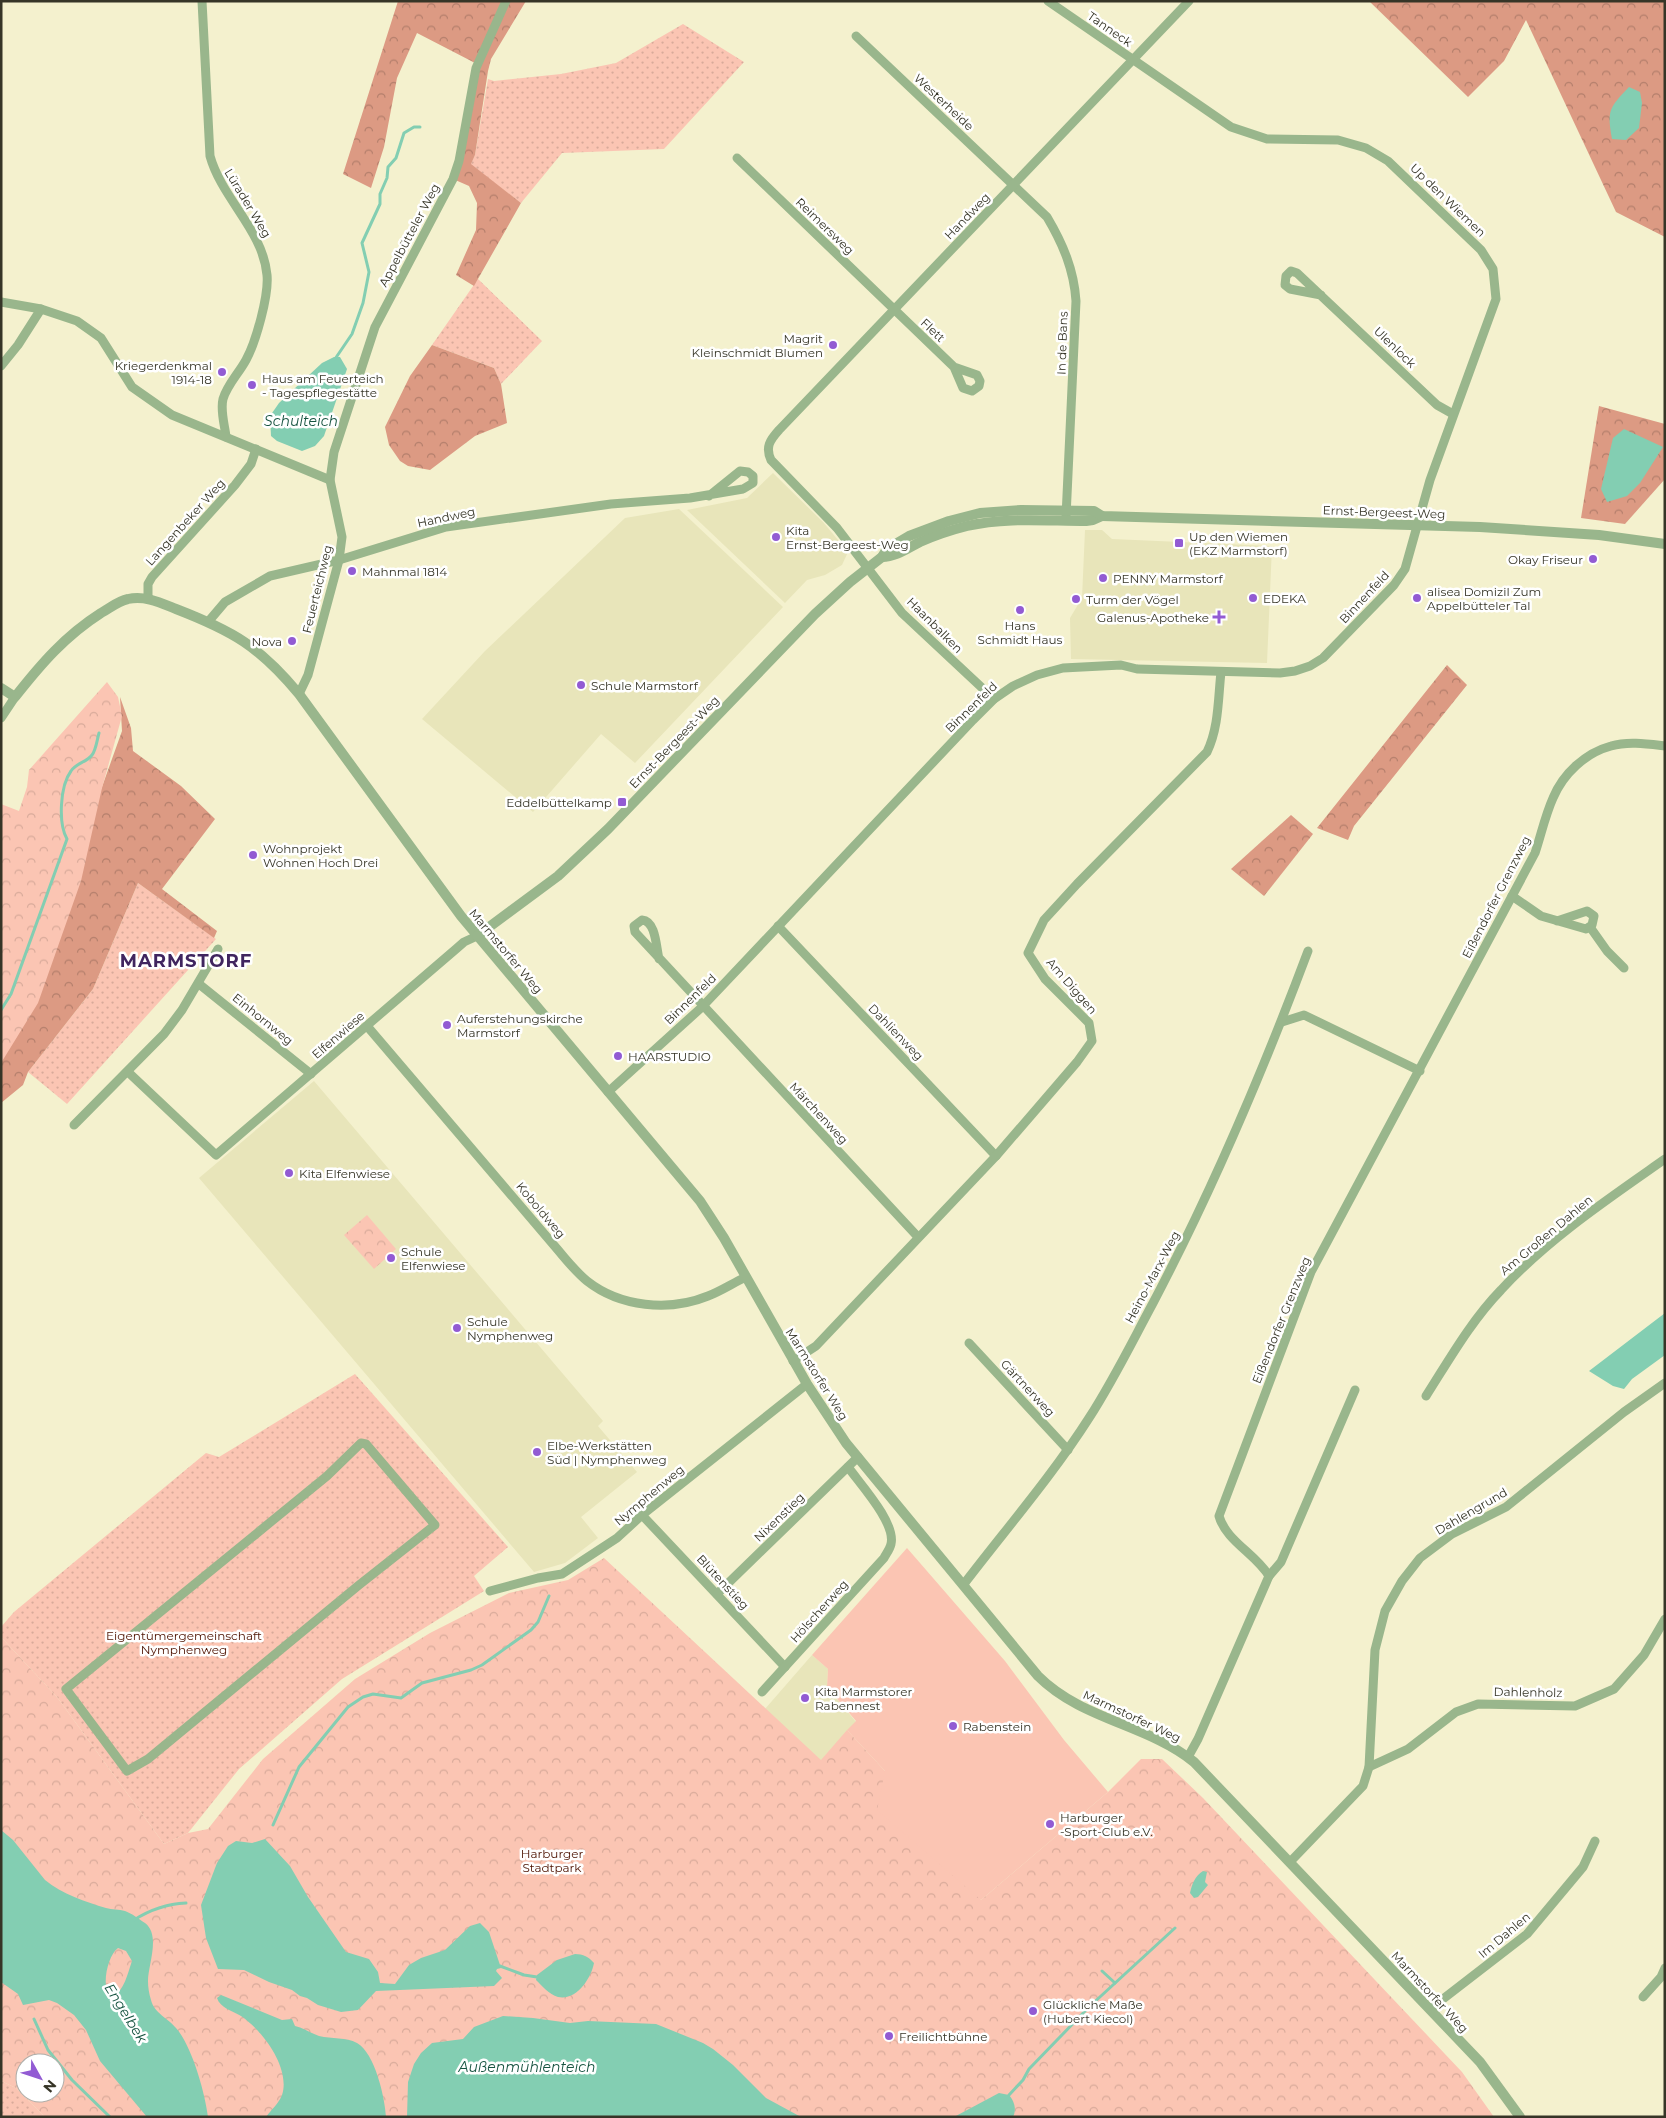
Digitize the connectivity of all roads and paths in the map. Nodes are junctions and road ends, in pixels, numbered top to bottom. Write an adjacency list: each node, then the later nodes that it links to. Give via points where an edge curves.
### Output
1 (202, 1): 16 (street, Lürader Weg, via 210,156 217,176 257,240 268,276 265,300 248,357 223,399)
2 (506, 1): 19 (street, Appelbütteler Weg, via 476,68 453,179 375,327 334,452)
3 (1048, 1): 6 (street, Tanneck)
4 (1189, 1): 6 (street, Handweg)
5 (856, 36): 8 (street, Westerheide)
6 (1134, 61): 8 (street, Handweg); 15 (street, Up den Wiemen, via 1231,127 1249,134 1267,139 1338,140 1366,148 1388,161 1482,250 1493,269 1496,299)
7 (737, 158): 12 (street, Reimersweg)
8 (1014, 186): 12 (street, Handweg); 21 (street, In de Bans, via 1047,217 1066,253 1074,279 1075,343)
9 (1321, 295): 15 (street, Ulenlock, via 1437,405)
10 (1, 302): 11 (street)
11 (41, 309): 13 (street); 16 (street, via 77,321 101,338 132,387 142,396 172,415)
12 (894, 311): 14 (street, Flett); 18 (street, Handweg, via 779,430)
13 (1, 366)
14 (954, 367)
15 (1453, 414): 24 (street, Up den Wiemen)
16 (226, 437): 17 (street)
17 (256, 449): 19 (street); 29 (street, Langenbeker Weg, via 251,464 235,485 152,577 148,584)
18 (768, 450): 28 (street, Haanbalken, via 773,463 827,517)
19 (330, 480): 27 (street, Feuerteichweg, via 342,537)
20 (709, 496): 27 (street, Handweg, via 608,504 446,527)
21 (1066, 510): 22 (street, Ernst-Bergeest-Weg, via 1094,511); 23 (street, In de Bans); 26 (street, Ernst-Bergeest-Weg, via 996,511 962,517 909,536 887,549)
22 (1102, 516): 23 (street, Ernst-Bergeest-Weg, via 1093,520); 24 (street, Ernst-Bergeest-Weg)
23 (1066, 521): 26 (street, Ernst-Bergeest-Weg, via 998,521 968,526 922,541 891,557)
24 (1418, 525): 25 (street, Ernst-Bergeest-Weg, via 1582,533); 31 (street, Binnenfeld, via 1398,580 1323,658 1295,671)
25 (1665, 544)
26 (882, 557): 28 (street, Ernst-Bergeest-Weg)
27 (339, 560): 30 (street, Handweg, via 270,576 225,602); 33 (street, Feuerteichweg, via 308,675)
28 (868, 567): 35 (street, Haanbalken, via 902,613); 42 (street, Ernst-Bergeest-Weg, via 812,618 568,867)
29 (148, 599): 30 (street, Marmstorfer Weg); 34 (street, via 118,602 74,632)
30 (208, 622): 33 (street, Marmstorfer Weg, via 259,651)
31 (1220, 672): 35 (street, Binnenfeld, via 1137,669 1120,665 1062,668 1037,675); 56 (street, Am Diggen, via 1217,713 1207,752 1044,920 1028,953 1045,979 1089,1023 1092,1041)
32 (1, 688): 34 (street)
33 (299, 694): 42 (street, Marmstorfer Weg)
34 (14, 697): 36 (street)
35 (994, 699): 40 (street, Binnenfeld)
36 (1, 718)
37 (1665, 746): 38 (street, Eißendorfer Grenzweg, via 1638,743 1611,746 1581,761 1564,777 1553,797 1535,853)
38 (1512, 896): 39 (street, via 1541,916); 51 (street, Eißendorfer Grenzweg)
39 (1557, 921): 41 (street); 41 (street, via 1587,911 1594,916)
40 (778, 926): 48 (street, Binnenfeld); 56 (street, Dahlienweg)
41 (1590, 928): 46 (street)
42 (477, 936): 50 (street, Elfenwiese, via 464,942); 54 (street, Marmstorfer Weg)
43 (218, 949): 47 (street)
44 (1308, 951): 49 (street, Heino-Marx-Weg)
45 (659, 959): 48 (street)
46 (1624, 968)
47 (199, 984): 52 (street, via 164,1034); 53 (street, Einhornweg)
48 (702, 1007): 54 (street, Binnenfeld); 58 (street, Märchenweg)
49 (1282, 1022): 51 (street, via 1304,1016); 66 (street, Heino-Marx-Weg, via 1189,1233 1108,1388)
50 (367, 1026): 53 (street, Elfenwiese); 59 (street, Koboldweg, via 558,1250 579,1273 602,1290 640,1304 687,1303 707,1297)
51 (1420, 1071): 71 (street, Eißendorfer Grenzweg, via 1312,1272 1219,1516 1222,1526 1264,1567)
52 (128, 1072): 53 (street, Elfenwiese, via 216,1155); 55 (street)
53 (311, 1074)
54 (608, 1092): 59 (street, Marmstorfer Weg, via 700,1201)
55 (74, 1125)
56 (996, 1156): 58 (street, Am Diggen)
57 (1665, 1159): 65 (street, Am Großen Dahlen, via 1600,1204 1500,1290)
58 (918, 1237): 61 (street, Am Diggen, via 816,1346)
59 (746, 1277): 61 (street, Marmstorfer Weg)
60 (969, 1343): 66 (street, Gärtnerweg)
61 (793, 1361): 63 (street, Marmstorfer Weg)
62 (1665, 1383): 79 (street, Dahlengrund, via 1506,1507 1452,1534 1420,1558 1402,1580 1385,1611 1375,1650)
63 (807, 1384): 67 (street, Marmstorfer Weg); 69 (street, Nymphenweg)
64 (1355, 1390): 71 (street, via 1281,1562)
65 (1426, 1396)
66 (1068, 1450): 72 (street, Heino-Marx-Weg)
67 (858, 1457): 68 (street, Nixenstieg); 72 (street, Marmstorfer Weg)
68 (848, 1467): 74 (street, Nixenstieg); 76 (street, Hölscherweg, via 886,1520 891,1532 891,1545 884,1558)
69 (642, 1515): 73 (street, Nymphenweg, via 617,1538 562,1574); 74 (street, Blütenstieg)
70 (435, 1525): 70 (street, via 148,1759 127,1771 66,1689 327,1476 361,1443 366,1444)
71 (1269, 1576): 78 (street)
72 (964, 1584): 78 (street, Marmstorfer Weg, via 1045,1683 1087,1710 1147,1734)
73 (490, 1591)
74 (717, 1594): 76 (street, Blütenstieg)
75 (1665, 1619): 79 (street, Dahlenholz, via 1644,1655 1614,1689 1575,1706 1478,1704 1456,1712 1408,1749)
76 (785, 1667): 77 (street, Hölscherweg)
77 (762, 1692)
78 (1188, 1757): 81 (street, Marmstorfer Weg)
79 (1369, 1767): 81 (street, Dahlengrund, via 1363,1786)
80 (1595, 1841): 84 (street, Im Dahlen, via 1583,1867 1535,1927)
81 (1290, 1862): 84 (street, Marmstorfer Weg)
82 (1665, 1968): 83 (street)
83 (1643, 1997)
84 (1430, 2009): 85 (street, Marmstorfer Weg, via 1480,2062)
85 (1520, 2117)

